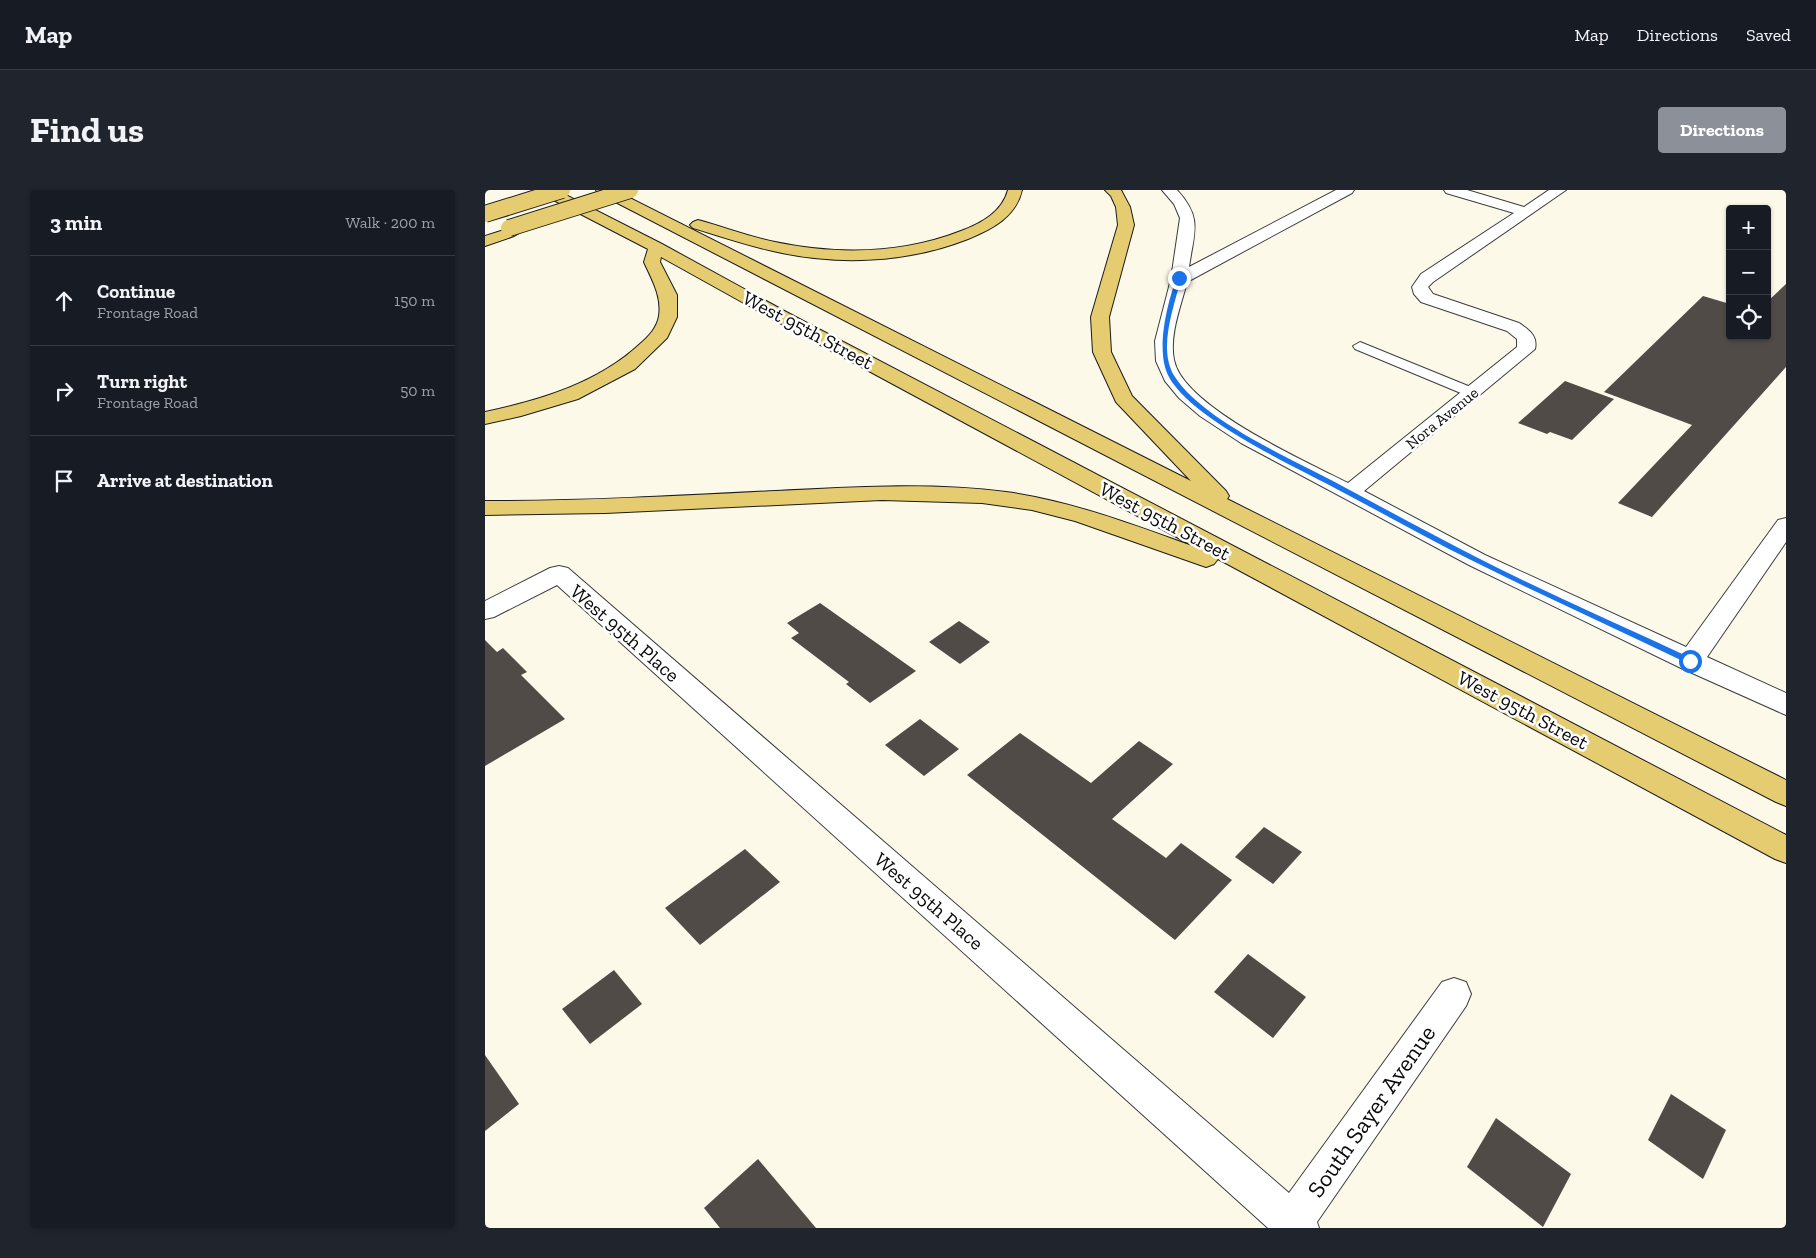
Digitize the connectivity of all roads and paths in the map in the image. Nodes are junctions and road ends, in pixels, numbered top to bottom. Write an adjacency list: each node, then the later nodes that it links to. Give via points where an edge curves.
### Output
1 (545, 190): 17 (main road, West 95th Street)
2 (562, 190): 12 (main road, bridge)
3 (603, 190): 13 (main road, West 95th Street)
4 (630, 190): 14 (main road, bridge)
5 (1015, 190): 13 (main road, via 1010,205 999,217 957,238 903,251 856,256 775,247 695,224)
6 (1112, 190): 24 (main road, via 1123,207 1126,225 1100,317 1102,352 1123,398)
7 (1169, 190): 18 (street, via 1181,203 1188,218)
8 (1347, 190): 18 (street)
9 (1451, 190): 11 (street)
10 (1559, 190): 11 (street)
11 (1526, 212): 20 (street, Nora Avenue, via 1427,278 1420,290 1427,298 1513,327 1526,338 1526,349)
12 (485, 214)
13 (658, 218): 24 (main road, West 95th Street)
14 (530, 221): 15 (main road, bridge); 16 (main road)
15 (485, 235)
16 (485, 241)
17 (656, 247): 21 (main road, via 652,262 668,295 668,316 661,334 628,365 571,395); 26 (main road, West 95th Street)
18 (1179, 278): 22 (street, via 1164,341 1165,361 1172,377 1207,412 1248,439)
19 (1360, 346): 20 (lane)
20 (1473, 393): 22 (street, Nora Avenue)
21 (485, 418)
22 (1349, 493): 28 (street, via 1477,560)
23 (485, 508): 26 (main road, via 559,509 840,495 959,494 1050,507 1175,547)
24 (1233, 511): 30 (main road, West 95th Street)
25 (1786, 525): 28 (street)
26 (1307, 596): 31 (main road, West 95th Street)
27 (485, 611): 33 (street, West 95th Place, via 559,574)
28 (1690, 661): 29 (street)
29 (1786, 706)
30 (1786, 794)
31 (1786, 850)
32 (1454, 994): 33 (street, South Sayer Avenue)
33 (1293, 1226)

